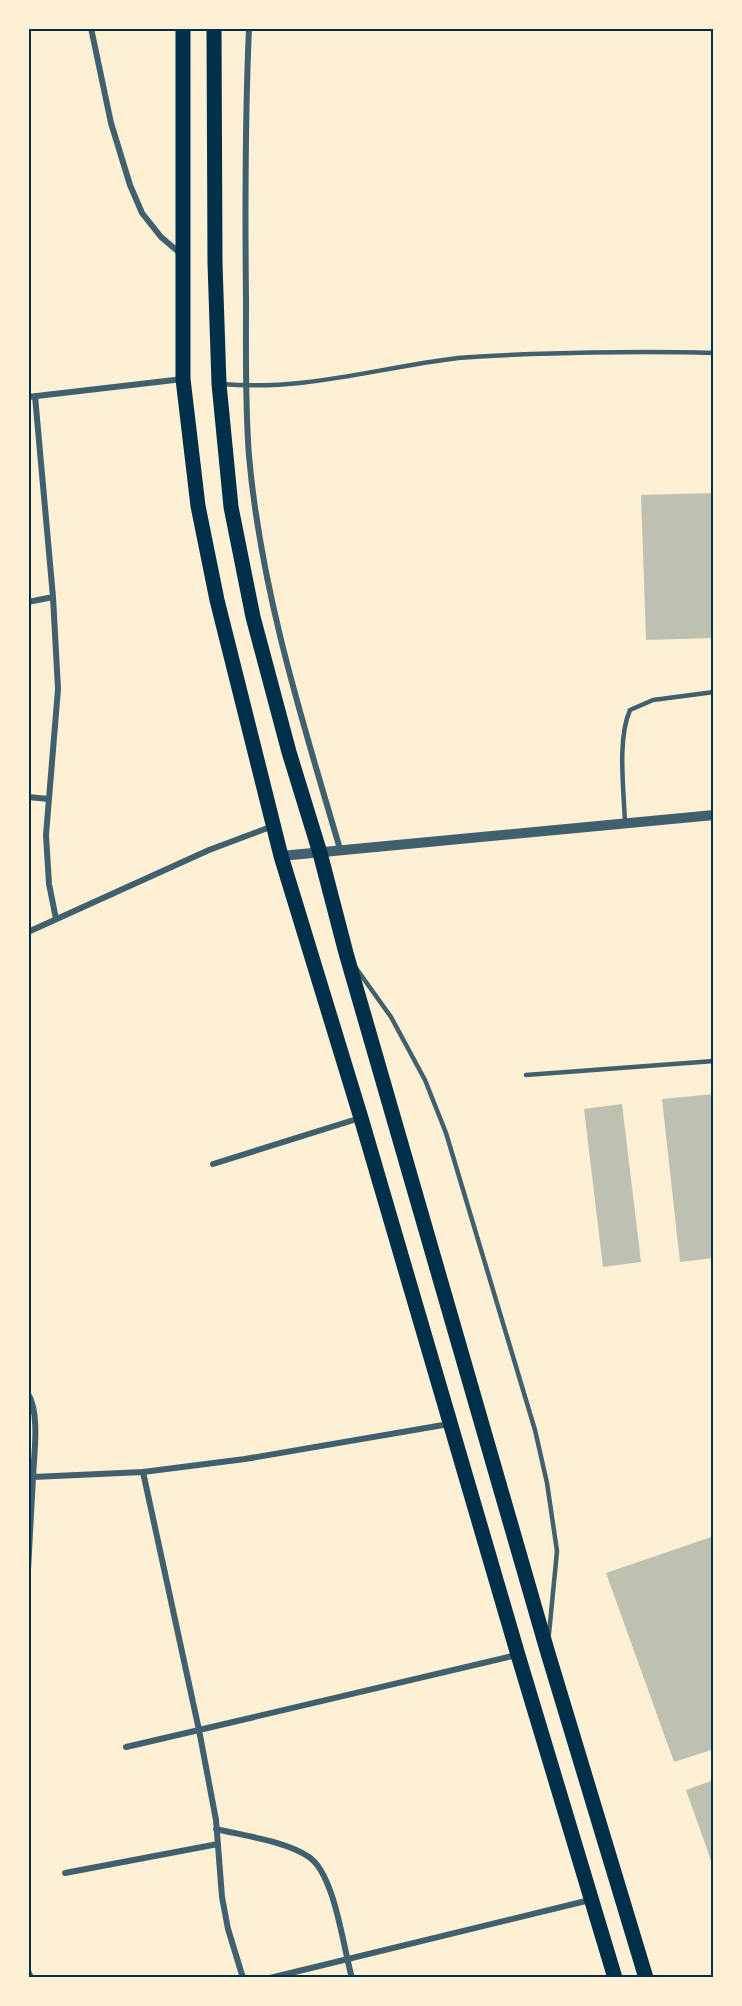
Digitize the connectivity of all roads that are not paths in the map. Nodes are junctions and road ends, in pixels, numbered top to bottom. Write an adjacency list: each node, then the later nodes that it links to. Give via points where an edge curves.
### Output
1 (91, 28): 5 (street, via 111,123 130,185 142,213)
2 (183, 28): 5 (main road)
3 (214, 28): 8 (main road)
4 (249, 28): 9 (street)
5 (182, 255): 7 (main road)
6 (714, 353): 9 (lane, via 457,358 308,383)
7 (183, 379): 10 (street); 18 (main road, via 198,506 217,600)
8 (219, 384): 9 (lane); 20 (main road, via 231,507 253,617)
9 (247, 386): 19 (street, via 249,455 269,588)
10 (32, 397): 11 (street)
11 (53, 597): 12 (street); 15 (street, via 58,689)
12 (28, 602)
13 (714, 692): 17 (lane, via 653,700 630,710 623,737)
14 (28, 797): 15 (street)
15 (50, 799): 22 (street, via 46,859)
16 (714, 815): 17 (street)
17 (625, 824): 19 (street)
18 (273, 825): 21 (main road); 22 (street)
19 (340, 849): 20 (street)
20 (320, 853): 21 (street); 24 (main road)
21 (281, 856): 27 (main road)
22 (56, 919): 23 (street)
23 (28, 932)
24 (346, 954): 35 (main road); 35 (lane, via 391,1017 446,1133 535,1430 557,1551)
25 (714, 1061): 26 (lane)
26 (526, 1075)
27 (361, 1118): 28 (street); 30 (main road)
28 (213, 1164)
29 (28, 1394): 32 (street, via 34,1414)
30 (450, 1424): 31 (street); 36 (main road)
31 (143, 1472): 32 (street); 37 (street)
32 (33, 1477): 33 (street)
33 (29, 1545): 34 (street)
34 (28, 1570)
35 (547, 1650): 50 (main road)
36 (518, 1655): 37 (street); 42 (main road)
37 (199, 1730): 38 (street); 39 (street)
38 (126, 1747)
39 (216, 1829): 40 (street); 43 (street, via 295,1849 318,1864 331,1891)
40 (218, 1844): 41 (street); 46 (street, via 228,1929)
41 (65, 1873)
42 (592, 1900): 43 (street); 49 (main road)
43 (346, 1959): 47 (street); 48 (street)
44 (28, 1971): 45 (street)
45 (31, 1977)
46 (243, 1977)
47 (270, 1977)
48 (352, 1977)
49 (615, 1977)
50 (646, 1977)

